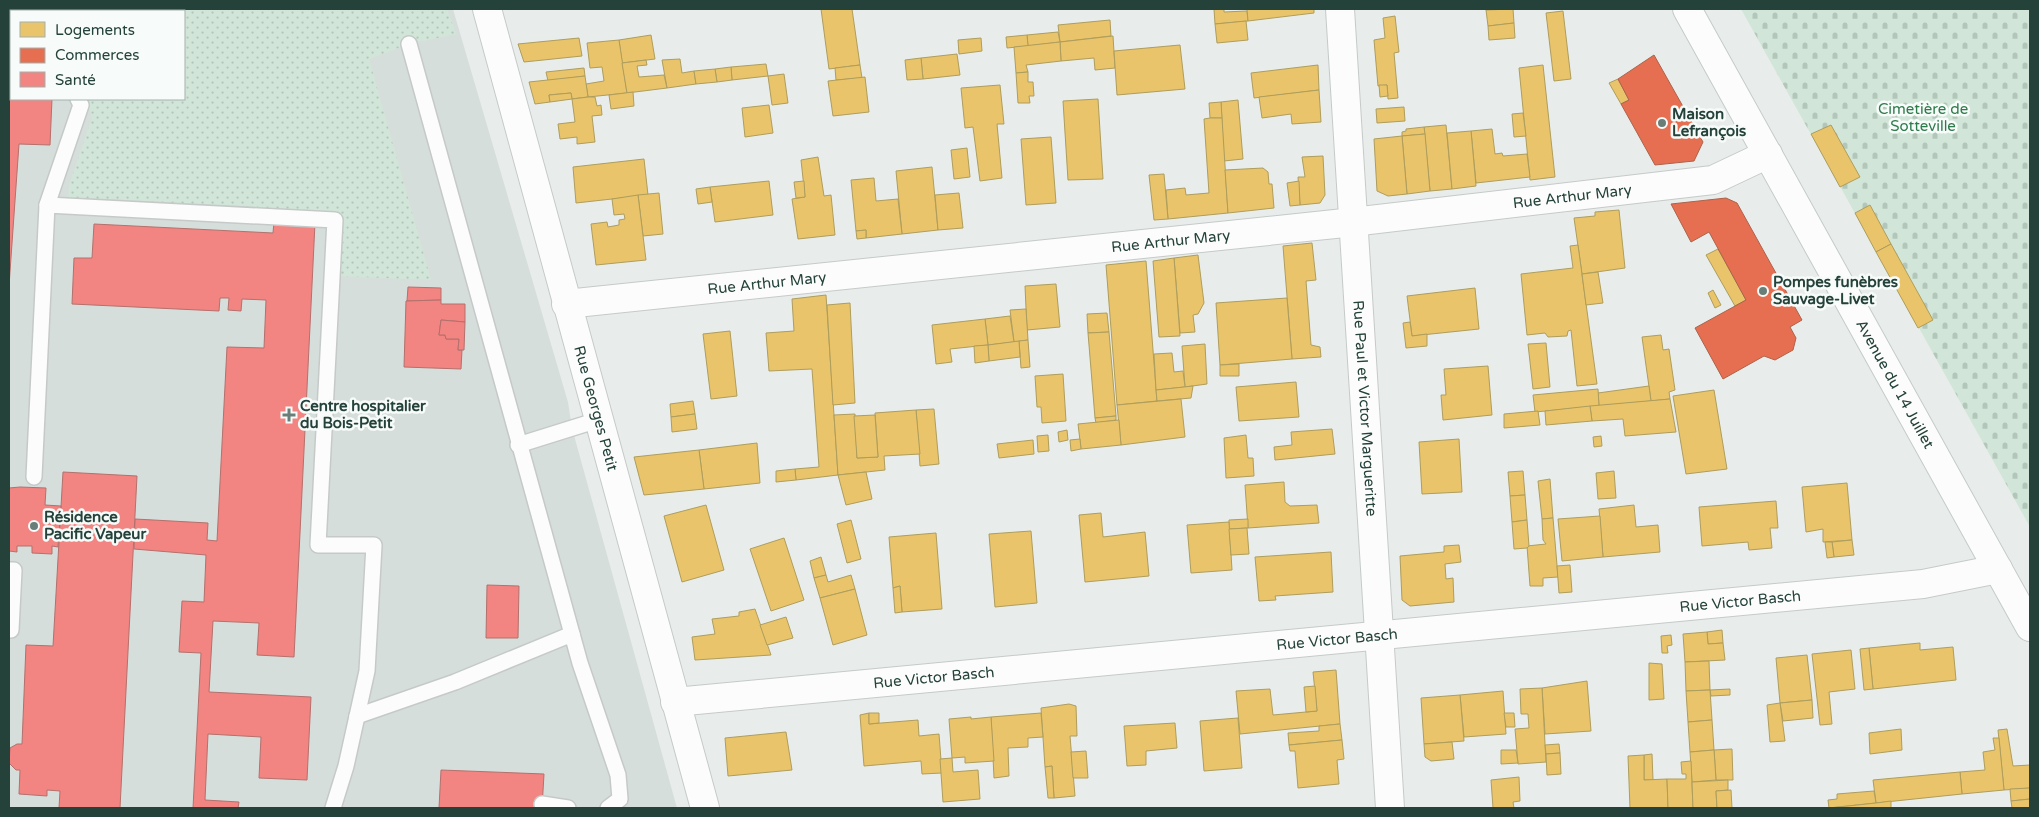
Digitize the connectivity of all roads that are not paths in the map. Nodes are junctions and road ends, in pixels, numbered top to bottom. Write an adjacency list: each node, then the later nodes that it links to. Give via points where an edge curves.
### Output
1 (487, 9): 9 (street, Rue Georges Petit)
2 (1340, 9): 8 (street, Rue Paul et Victor Margueritte)
3 (1687, 9): 6 (street, Avenue du 14 Juillet)
4 (409, 44): 11 (lane)
5 (78, 100): 7 (lane, via 81,105)
6 (1768, 154): 8 (street, Rue Arthur Mary, via 1713,180); 13 (street, Avenue du 14 Juillet)
7 (47, 204): 12 (lane); 20 (lane, via 335,220 318,545 374,545 367,671)
8 (1352, 222): 9 (street, Rue Arthur Mary); 18 (street, Rue Paul et Victor Margueritte)
9 (566, 304): 10 (street, Rue Georges Petit)
10 (598, 420): 11 (lane); 19 (street, Rue Georges Petit)
11 (518, 445): 17 (lane)
12 (34, 478)
13 (1998, 569): 15 (street, Avenue du 14 Juillet); 18 (street, Rue Victor Basch, via 1923,584)
14 (9, 570): 16 (lane, via 14,570)
15 (2030, 627)
16 (11, 630)
17 (572, 634): 20 (lane, via 455,682); 24 (lane, via 618,775 620,800)
18 (1379, 635): 19 (street, Rue Victor Basch); 26 (street, Rue Paul et Victor Margueritte)
19 (675, 702): 25 (street, Rue Georges Petit)
20 (357, 716): 22 (lane)
21 (542, 804): 23 (lane)
22 (333, 808)
23 (568, 808)
24 (608, 808)
25 (706, 808)
26 (1390, 808)

